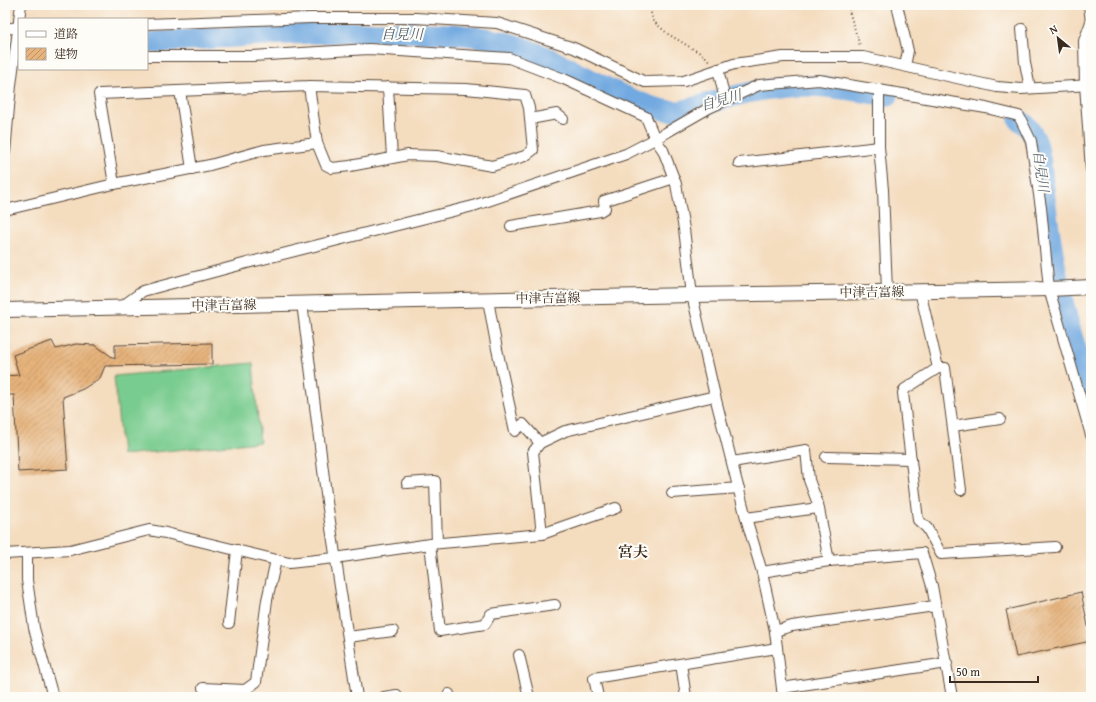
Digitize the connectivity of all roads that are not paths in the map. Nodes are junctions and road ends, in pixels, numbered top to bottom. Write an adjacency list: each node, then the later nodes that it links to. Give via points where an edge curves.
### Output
1 (21, 5): 4 (street)
2 (898, 5): 12 (street, via 908,51)
3 (1090, 5): 14 (street, via 1091,22 1084,41)
4 (20, 18)
5 (148, 24): 13 (street, via 311,18 416,18 496,23 574,48 645,82 684,81)
6 (18, 25): 7 (street)
7 (5, 29)
8 (1022, 29): 17 (street)
9 (18, 46): 11 (street)
10 (148, 56): 23 (street, via 252,56 369,49 509,58 564,79 646,117)
11 (17, 66): 26 (street, via 11,85)
12 (904, 66): 13 (street, via 863,57 783,57 734,64); 17 (street, via 997,87)
13 (718, 69): 20 (street)
14 (1088, 85): 17 (street); 30 (street)
15 (309, 86): 16 (street); 19 (street); 24 (street)
16 (388, 87): 21 (street, via 466,89 525,95); 27 (street)
17 (1030, 88)
18 (879, 89): 20 (street, via 819,80 759,85); 25 (street); 36 (street, via 1019,116 1031,141)
19 (180, 91): 29 (street); 32 (street, via 99,94)
20 (725, 100): 23 (street)
21 (530, 119): 22 (street, via 557,114); 27 (street, via 532,150 525,156 492,166 436,156 408,155)
22 (563, 119)
23 (655, 139): 31 (street, via 663,150); 42 (street, via 626,154 473,206 143,291)
24 (317, 143): 27 (street, via 326,165 332,168); 29 (street, via 264,150)
25 (879, 147): 28 (street); 38 (street)
26 (5, 152)
27 (392, 158)
28 (739, 163)
29 (192, 169): 32 (street)
30 (1091, 169)
31 (674, 178): 34 (street, via 604,201 605,208 600,211); 39 (street, via 684,229)
32 (114, 184): 33 (street)
33 (5, 210)
34 (511, 226)
35 (1086, 288): 36 (main road, 中津吉富線)
36 (1049, 289): 37 (main road, 中津吉富線); 48 (street)
37 (920, 291): 38 (main road, 中津吉富線); 44 (street)
38 (887, 292): 39 (main road, 中津吉富線)
39 (692, 295): 40 (main road, 中津吉富線); 45 (street)
40 (488, 300): 41 (main road, 中津吉富線); 49 (street, via 496,349 515,431 523,424)
41 (302, 303): 42 (main road, 中津吉富線); 66 (street)
42 (121, 307): 43 (main road, 中津吉富線)
43 (5, 310)
44 (938, 368): 47 (street, via 945,368); 51 (street, via 905,389 903,393)
45 (715, 396): 49 (street, via 565,431); 52 (street)
46 (1000, 419): 47 (street)
47 (952, 426): 55 (street)
48 (1091, 435)
49 (540, 443): 60 (street, via 533,452)
50 (826, 457): 51 (street)
51 (911, 459): 62 (street, via 918,520 928,528 940,554)
52 (732, 462): 54 (street); 58 (street, via 806,450 809,480)
53 (407, 483): 61 (street, via 435,482)
54 (739, 488): 56 (street); 59 (street)
55 (961, 490)
56 (672, 493)
57 (616, 508): 60 (street)
58 (818, 508): 59 (street); 68 (street)
59 (746, 518): 69 (street)
60 (542, 534): 61 (street)
61 (434, 543): 66 (street); 70 (street, via 440,631 484,624 491,614)
62 (1055, 548)
63 (238, 550): 64 (street, via 149,530 70,550); 67 (street); 72 (street)
64 (27, 553): 65 (street); 84 (street, via 27,580 34,628)
65 (5, 554)
66 (335, 558): 67 (street, via 289,563); 75 (street)
67 (276, 560): 82 (street, via 267,600 256,682 245,690)
68 (829, 561): 69 (street); 71 (street, via 922,553)
69 (762, 572): 74 (street)
70 (555, 605)
71 (935, 606): 74 (street, via 792,626); 78 (street)
72 (229, 623)
73 (393, 631): 75 (street)
74 (775, 631): 76 (street)
75 (348, 637): 85 (street)
76 (777, 648): 79 (street); 81 (street)
77 (519, 655): 87 (street)
78 (947, 663): 81 (street); 90 (street)
79 (681, 664): 88 (street, via 594,678); 89 (street)
80 (204, 688): 82 (street)
81 (783, 692)
82 (222, 693)
83 (397, 695): 86 (street)
84 (53, 697)
85 (357, 697)
86 (384, 697)
87 (529, 697)
88 (598, 697)
89 (686, 697)
90 (952, 697)

